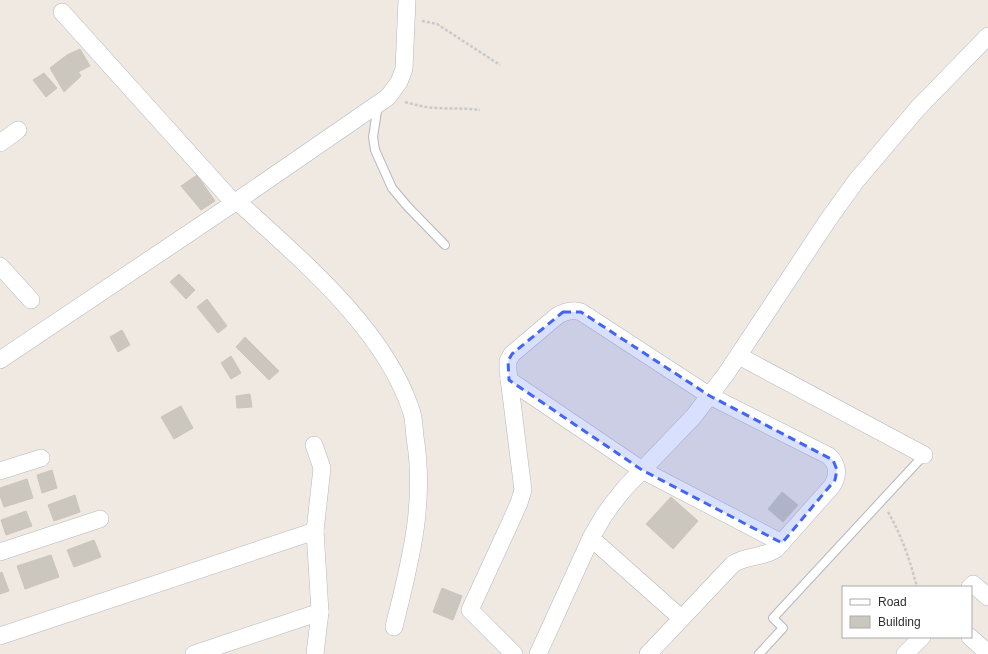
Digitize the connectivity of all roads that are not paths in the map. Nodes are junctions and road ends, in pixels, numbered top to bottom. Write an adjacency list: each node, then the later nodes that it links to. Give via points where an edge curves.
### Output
1 (407, 0): 4 (street, via 404,69 399,82)
2 (62, 12): 7 (street)
3 (988, 36): 11 (street, via 918,108 856,181)
4 (383, 101): 7 (street); 8 (lane, via 373,137 375,150 392,188)
5 (18, 130): 6 (street)
6 (0, 143)
7 (236, 202): 12 (street); 29 (street, via 313,271 349,310 380,348 411,411 418,461 416,532)
8 (445, 245)
9 (0, 266): 10 (street)
10 (31, 300)
11 (739, 356): 14 (street); 16 (street)
12 (0, 360)
13 (509, 380): 14 (street, via 508,360 512,354 557,316 563,312 576,310); 18 (street); 36 (street, via 523,490 470,610)
14 (710, 396): 18 (street); 23 (street, via 829,456 836,465 837,475 832,486)
15 (314, 445): 21 (street, via 322,468)
16 (924, 455): 39 (lane, via 772,618 783,628)
17 (41, 458): 19 (street)
18 (642, 470): 22 (street, via 613,503); 23 (street)
19 (0, 471)
20 (100, 519): 24 (street)
21 (315, 531): 27 (street); 30 (street)
22 (591, 538): 28 (street); 37 (street)
23 (782, 543): 28 (street, via 771,553 740,559 733,564)
24 (0, 552)
25 (971, 586): 26 (street, via 972,584)
26 (988, 597)
27 (320, 612): 34 (street); 35 (street)
28 (681, 618): 38 (street)
29 (394, 627)
30 (0, 636)
31 (921, 638): 40 (street)
32 (971, 638): 33 (street)
33 (988, 653)
34 (194, 654)
35 (315, 654)
36 (514, 654)
37 (538, 654)
38 (648, 654)
39 (759, 654)
40 (906, 654)

